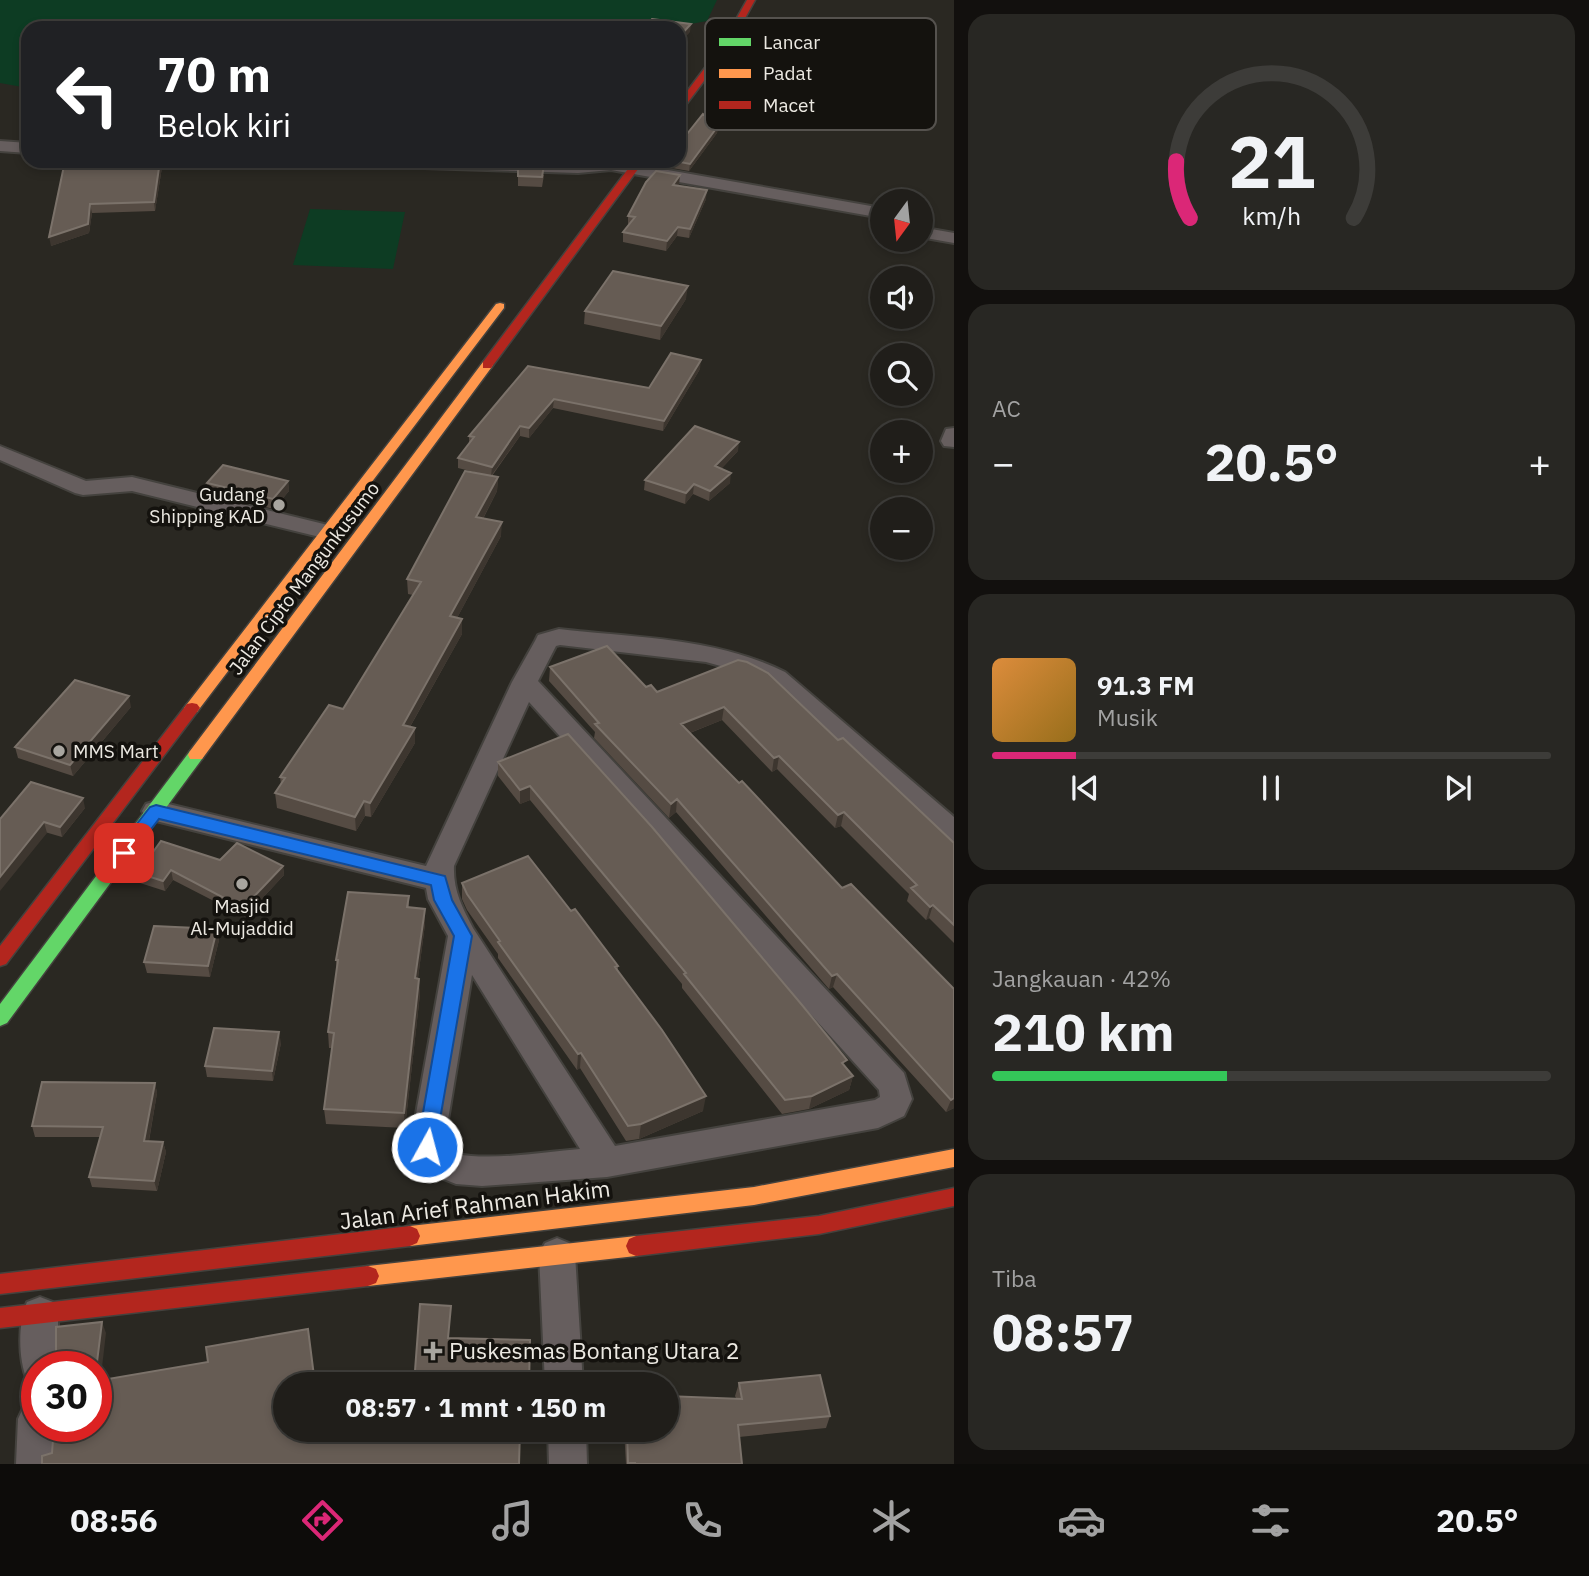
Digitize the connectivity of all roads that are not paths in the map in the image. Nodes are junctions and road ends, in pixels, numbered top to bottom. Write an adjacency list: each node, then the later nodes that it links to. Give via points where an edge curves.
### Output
1 (751, 0): 4 (street)
2 (732, 1): 3 (street)
3 (722, 18)
4 (741, 18)
5 (705, 74): 6 (street)
6 (686, 99)
7 (0, 146): 8 (street)
8 (21, 148)
9 (578, 168): 11 (street)
10 (633, 169): 11 (street); 12 (street); 23 (street, Jalan Cipto Mangunkusumo)
11 (606, 171)
12 (870, 215)
13 (933, 222): 14 (street)
14 (954, 226)
15 (933, 234): 16 (street)
16 (954, 238)
17 (507, 298): 21 (street, Jalan Cipto Mangunkusumo)
18 (0, 452): 19 (street)
19 (29, 465): 20 (street); 21 (street, via 83,488 132,484)
20 (0, 476)
21 (328, 532): 27 (street, Jalan Cipto Mangunkusumo)
22 (525, 682): 24 (street, via 547,641 559,638 708,654 757,666); 25 (street, via 440,866); 30 (street, via 893,1083 897,1094 892,1109 878,1114)
23 (156, 811): 25 (street); 28 (street, Jalan Cipto Mangunkusumo)
24 (954, 832)
25 (439, 880): 26 (street, via 443,900)
26 (463, 936): 30 (street); 30 (street, via 427,1147 438,1162 456,1169)
27 (0, 959)
28 (0, 1018)
29 (954, 1158): 33 (street, Jalan Arief Rahman Hakim, via 754,1196)
30 (607, 1162)
31 (954, 1197): 32 (street, via 820,1225)
32 (557, 1254): 34 (street); 37 (street)
33 (0, 1284)
34 (40, 1314): 35 (street); 36 (street)
35 (0, 1318)
36 (40, 1351)
37 (563, 1372)
38 (36, 1442): 40 (street)
39 (567, 1442): 41 (street)
40 (35, 1464)
41 (568, 1464)

